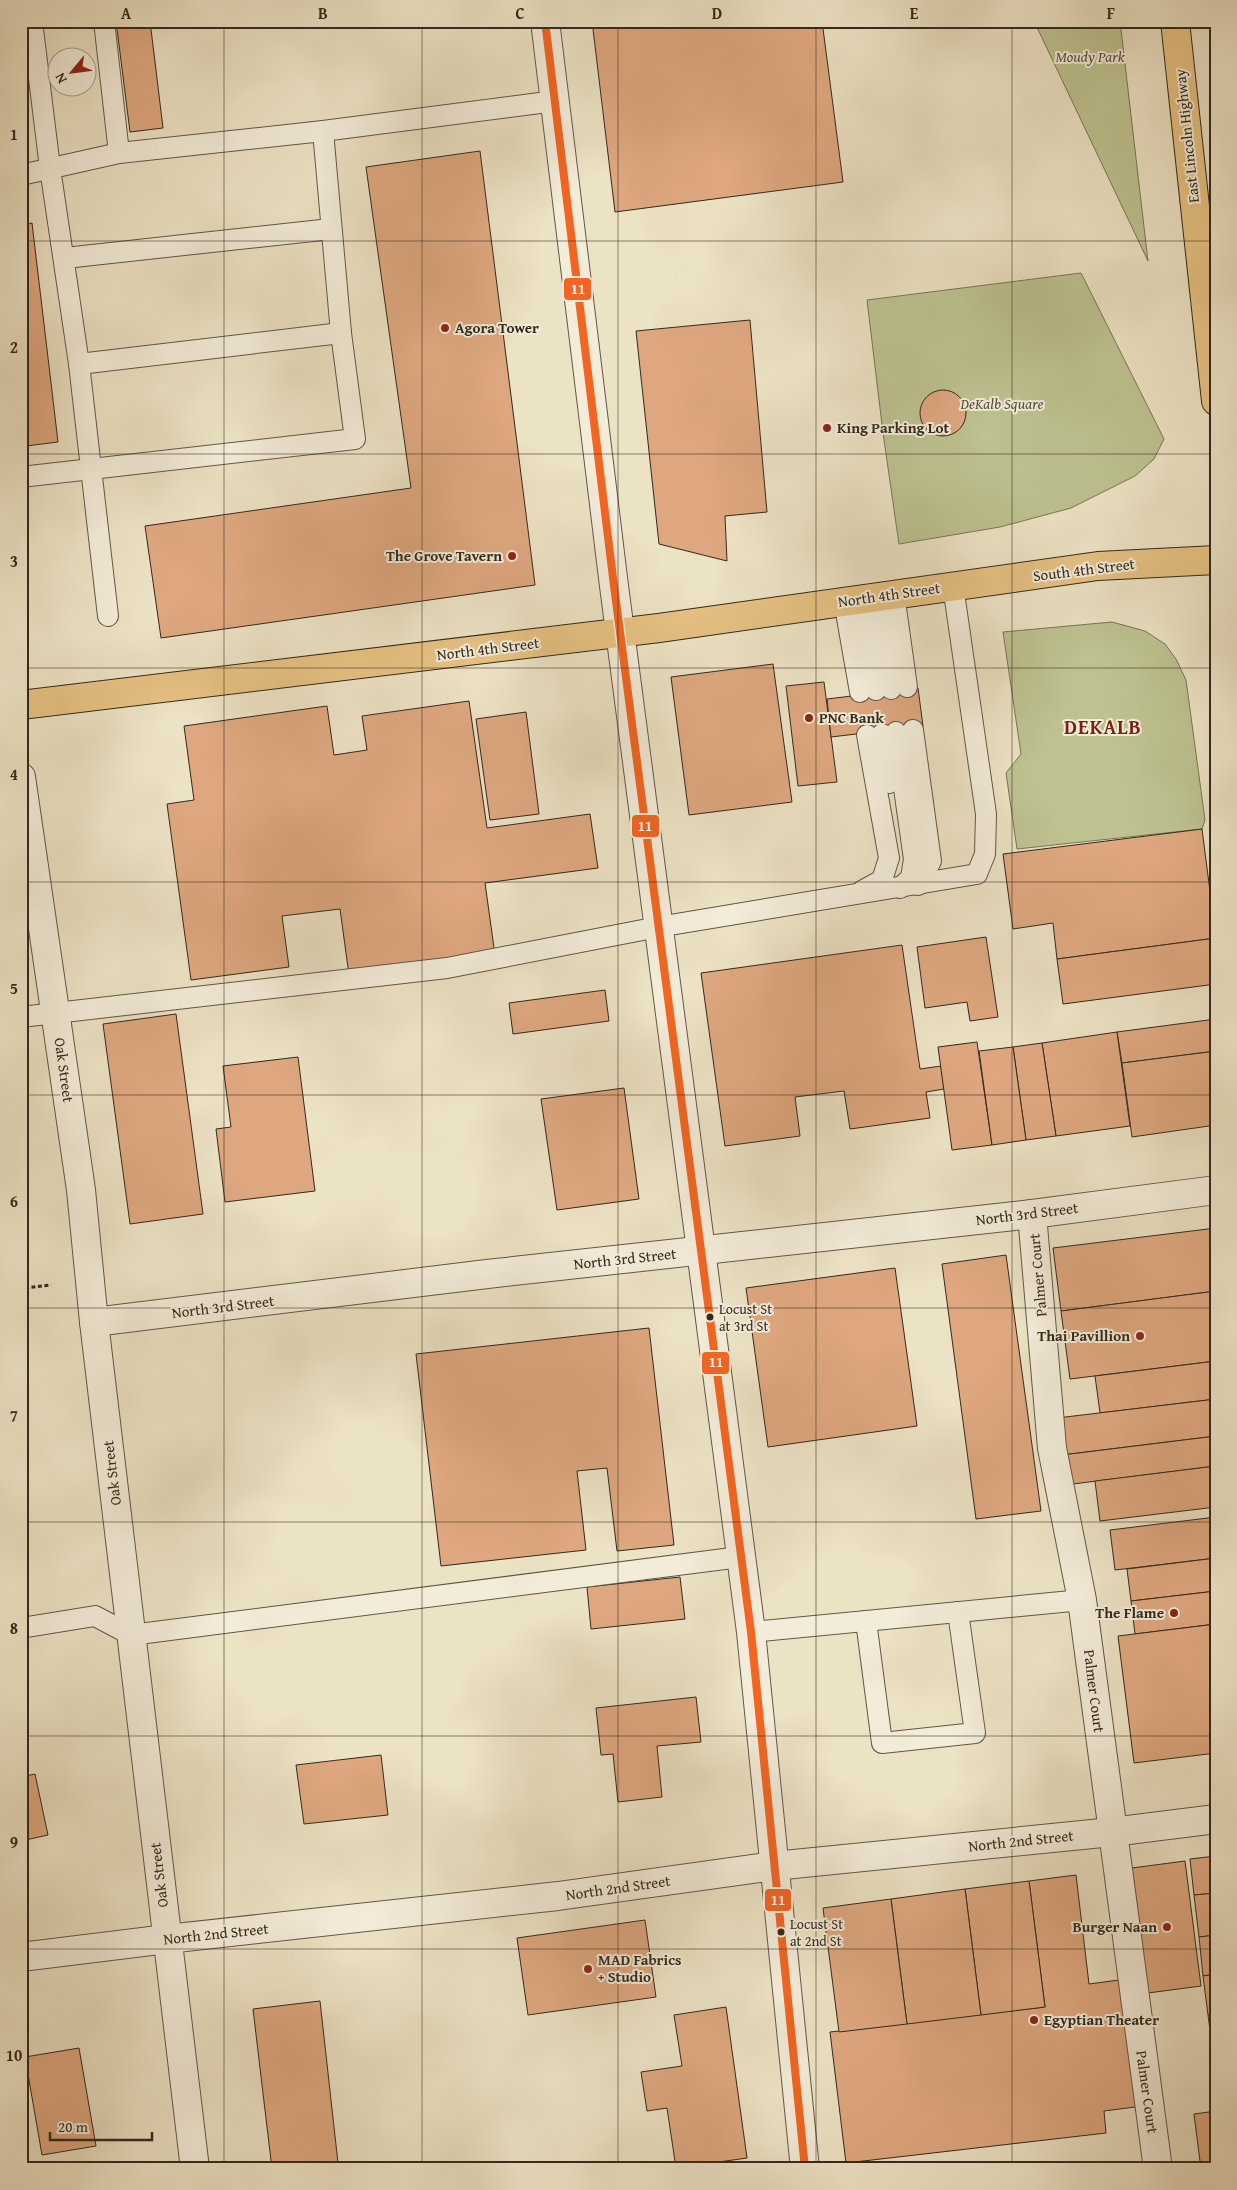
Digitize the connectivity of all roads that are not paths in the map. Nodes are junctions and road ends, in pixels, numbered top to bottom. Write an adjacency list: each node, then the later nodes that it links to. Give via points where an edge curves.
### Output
1 (32, 21): 8 (lane)
2 (104, 21): 7 (lane)
3 (545, 21): 5 (street)
4 (1175, 21): 11 (main road, East Lincoln Highway)
5 (555, 101): 6 (lane); 22 (street)
6 (323, 131): 7 (lane); 10 (lane)
7 (119, 152): 8 (lane)
8 (50, 168): 9 (lane); 12 (lane)
9 (21, 175)
10 (331, 229): 12 (lane); 13 (lane)
11 (1207, 231): 15 (main road, East Lincoln Highway)
12 (64, 258): 14 (lane)
13 (341, 333): 14 (lane); 16 (lane, via 355,439)
14 (79, 364): 16 (lane)
15 (1216, 401)
16 (91, 470): 17 (lane); 21 (lane)
17 (21, 477)
18 (1216, 560): 19 (main road, South 4th Street, via 1117,564)
19 (953, 586): 20 (main road, North 4th Street); 26 (lane, via 986,814 985,854 977,874)
20 (869, 598): 20 (lane, via 883,690); 22 (main road, North 4th Street)
21 (108, 616)
22 (621, 633): 23 (main road, North 4th Street); 28 (street)
23 (21, 705)
24 (890, 733): 26 (lane, via 899,852 896,877); 26 (lane, via 931,861); 27 (lane, via 889,858 882,880)
25 (21, 777): 29 (street, Oak Street)
26 (900, 888): 27 (lane)
27 (853, 895): 28 (lane)
28 (658, 927): 29 (lane, via 448,968); 33 (street)
29 (55, 1012): 30 (lane); 34 (street, Oak Street, via 81,1190)
30 (21, 1017)
31 (1216, 1190): 32 (street, North 3rd Street)
32 (1032, 1214): 33 (street, North 3rd Street); 36 (street, Palmer Court, via 1052,1448)
33 (701, 1250): 34 (street, North 3rd Street); 35 (street)
34 (94, 1322): 41 (street, Oak Street)
35 (740, 1557): 40 (street); 41 (lane)
36 (1082, 1600): 37 (lane); 43 (street, Palmer Court)
37 (958, 1612): 38 (lane); 38 (lane, via 975,1733 882,1743)
38 (866, 1621): 40 (lane)
39 (21, 1628): 41 (lane, via 95,1616)
40 (751, 1632): 44 (street)
41 (131, 1635): 45 (street, Oak Street)
42 (1216, 1819): 43 (street, North 2nd Street)
43 (1112, 1832): 44 (street, North 2nd Street); 49 (street, Palmer Court)
44 (774, 1866): 45 (street, North 2nd Street, via 558,1896); 48 (street)
45 (167, 1939): 46 (street, North 2nd Street); 47 (street, Oak Street)
46 (21, 1957)
47 (195, 2169)
48 (805, 2169)
49 (1158, 2169)

